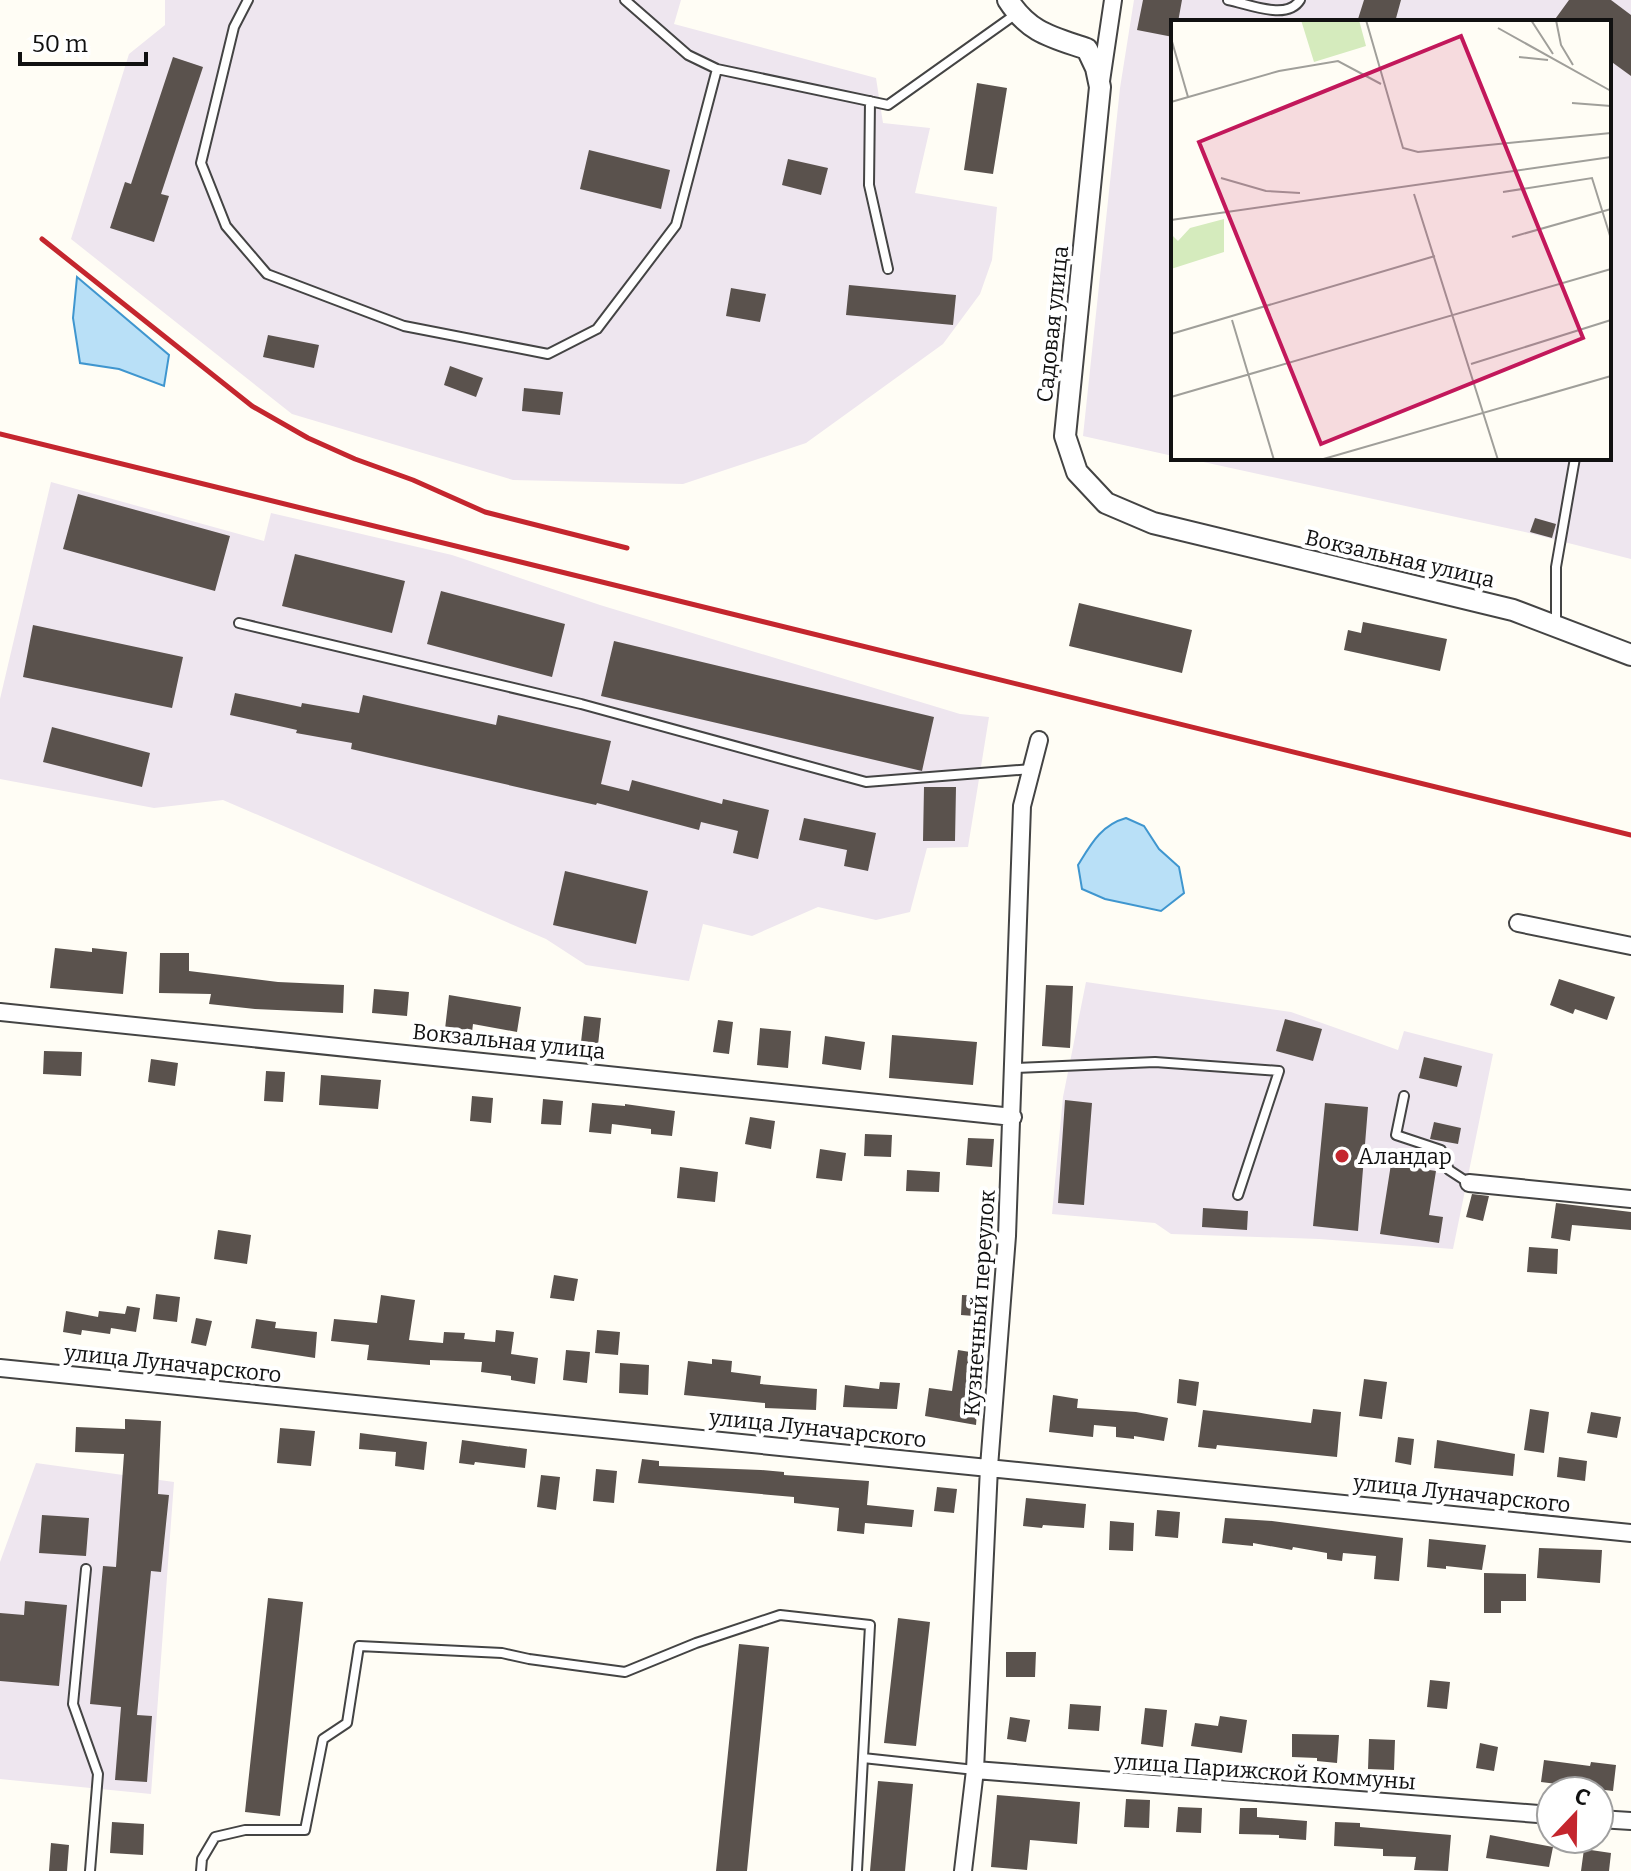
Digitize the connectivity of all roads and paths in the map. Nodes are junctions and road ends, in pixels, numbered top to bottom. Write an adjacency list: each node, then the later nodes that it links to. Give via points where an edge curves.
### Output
1 (248, 0): 7 (lane, via 234,27 201,163 226,226 267,274 404,326 548,354 597,329 676,225)
2 (625, 0): 7 (lane, via 688,55)
3 (1113, 0): 8 (street)
4 (1228, 0): 5 (lane, via 1285,11)
5 (1300, 0)
6 (1013, 7): 8 (street, via 1037,32 1087,49); 9 (lane, via 888,105)
7 (717, 69): 9 (lane)
8 (1100, 87): 12 (street, Садовая улица, via 1065,436 1077,472 1106,503)
9 (870, 101): 10 (lane, via 869,185)
10 (888, 269)
11 (1575, 460): 14 (lane, via 1556,567)
12 (1153, 523): 14 (street, Вокзальная улица, via 1513,610)
13 (239, 623): 17 (lane, via 581,704 866,782)
14 (1556, 626): 15 (street, Вокзальная улица)
15 (1631, 655)
16 (1039, 740): 17 (street, Кузнечный переулок)
17 (1032, 769): 21 (street, Кузнечный переулок, via 1022,806)
18 (1518, 923): 19 (street)
19 (1631, 946)
20 (0, 1012): 23 (street, Вокзальная улица)
21 (1014, 1068): 23 (street, Кузнечный переулок); 25 (lane, via 1155,1062 1279,1071)
22 (1404, 1096): 24 (lane, via 1396,1135 1441,1150 1449,1170)
23 (1013, 1117): 28 (street, Кузнечный переулок)
24 (1469, 1183): 26 (street)
25 (1238, 1195)
26 (1631, 1199)
27 (0, 1368): 28 (street, улица Луначарского)
28 (989, 1467): 29 (street, улица Луначарского); 32 (street, Кузнечный переулок)
29 (1631, 1533)
30 (86, 1569): 34 (lane, via 73,1704 98,1774)
31 (863, 1758): 32 (lane); 35 (lane, via 870,1625 780,1615 625,1672 502,1653 359,1646 347,1723 323,1739 305,1830 245,1830 215,1837); 36 (lane)
32 (975, 1770): 33 (street, улица Парижской Коммуны); 37 (street, Кузнечный переулок)
33 (1535, 1814)
34 (90, 1871)
35 (201, 1871)
36 (857, 1871)
37 (963, 1871)

